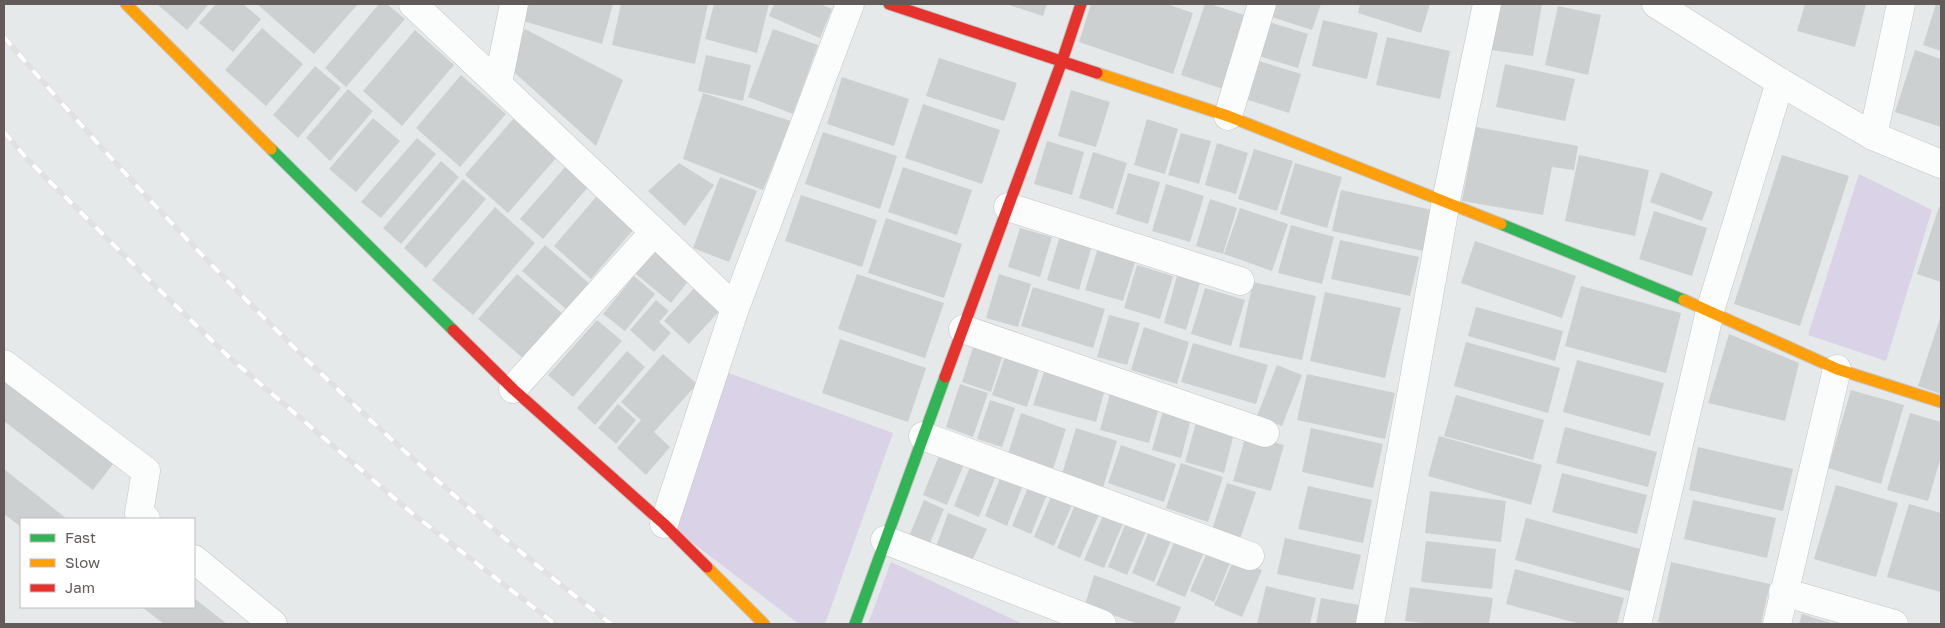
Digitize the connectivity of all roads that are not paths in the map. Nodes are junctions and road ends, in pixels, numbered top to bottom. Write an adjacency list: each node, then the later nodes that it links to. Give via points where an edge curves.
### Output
1 (126, 4): 26 (street)
2 (413, 4): 13 (street)
3 (514, 4): 13 (street)
4 (850, 4): 21 (street)
5 (889, 4): 11 (street)
6 (1081, 4): 11 (street)
7 (1262, 4): 14 (street)
8 (1487, 4): 17 (street)
9 (1656, 4): 12 (street)
10 (1901, 4): 15 (street)
11 (1062, 61): 14 (street); 18 (street)
12 (1780, 82): 15 (street); 22 (street)
13 (498, 83): 19 (street)
14 (1228, 116): 17 (street)
15 (1873, 136): 16 (street)
16 (1941, 164)
17 (1446, 201): 22 (street); 40 (street)
18 (1008, 207): 20 (street); 23 (street)
19 (654, 232): 21 (street); 26 (street)
20 (1240, 281)
21 (735, 308): 31 (street)
22 (1710, 311): 25 (street); 41 (street)
23 (963, 329): 28 (street); 29 (street)
24 (4, 364): 30 (street, via 146,471 139,513)
25 (1837, 369): 27 (street); 35 (street)
26 (513, 389): 31 (street)
27 (1941, 402)
28 (1265, 433)
29 (922, 436): 32 (street); 33 (street)
30 (145, 518)
31 (664, 524): 37 (street)
32 (885, 540): 38 (street); 39 (street)
33 (1250, 556)
34 (195, 560): 36 (street)
35 (1784, 592): 42 (street); 43 (street)
36 (273, 624)
37 (764, 624)
38 (855, 624)
39 (1102, 624)
40 (1370, 624)
41 (1637, 624)
42 (1777, 624)
43 (1894, 624)

